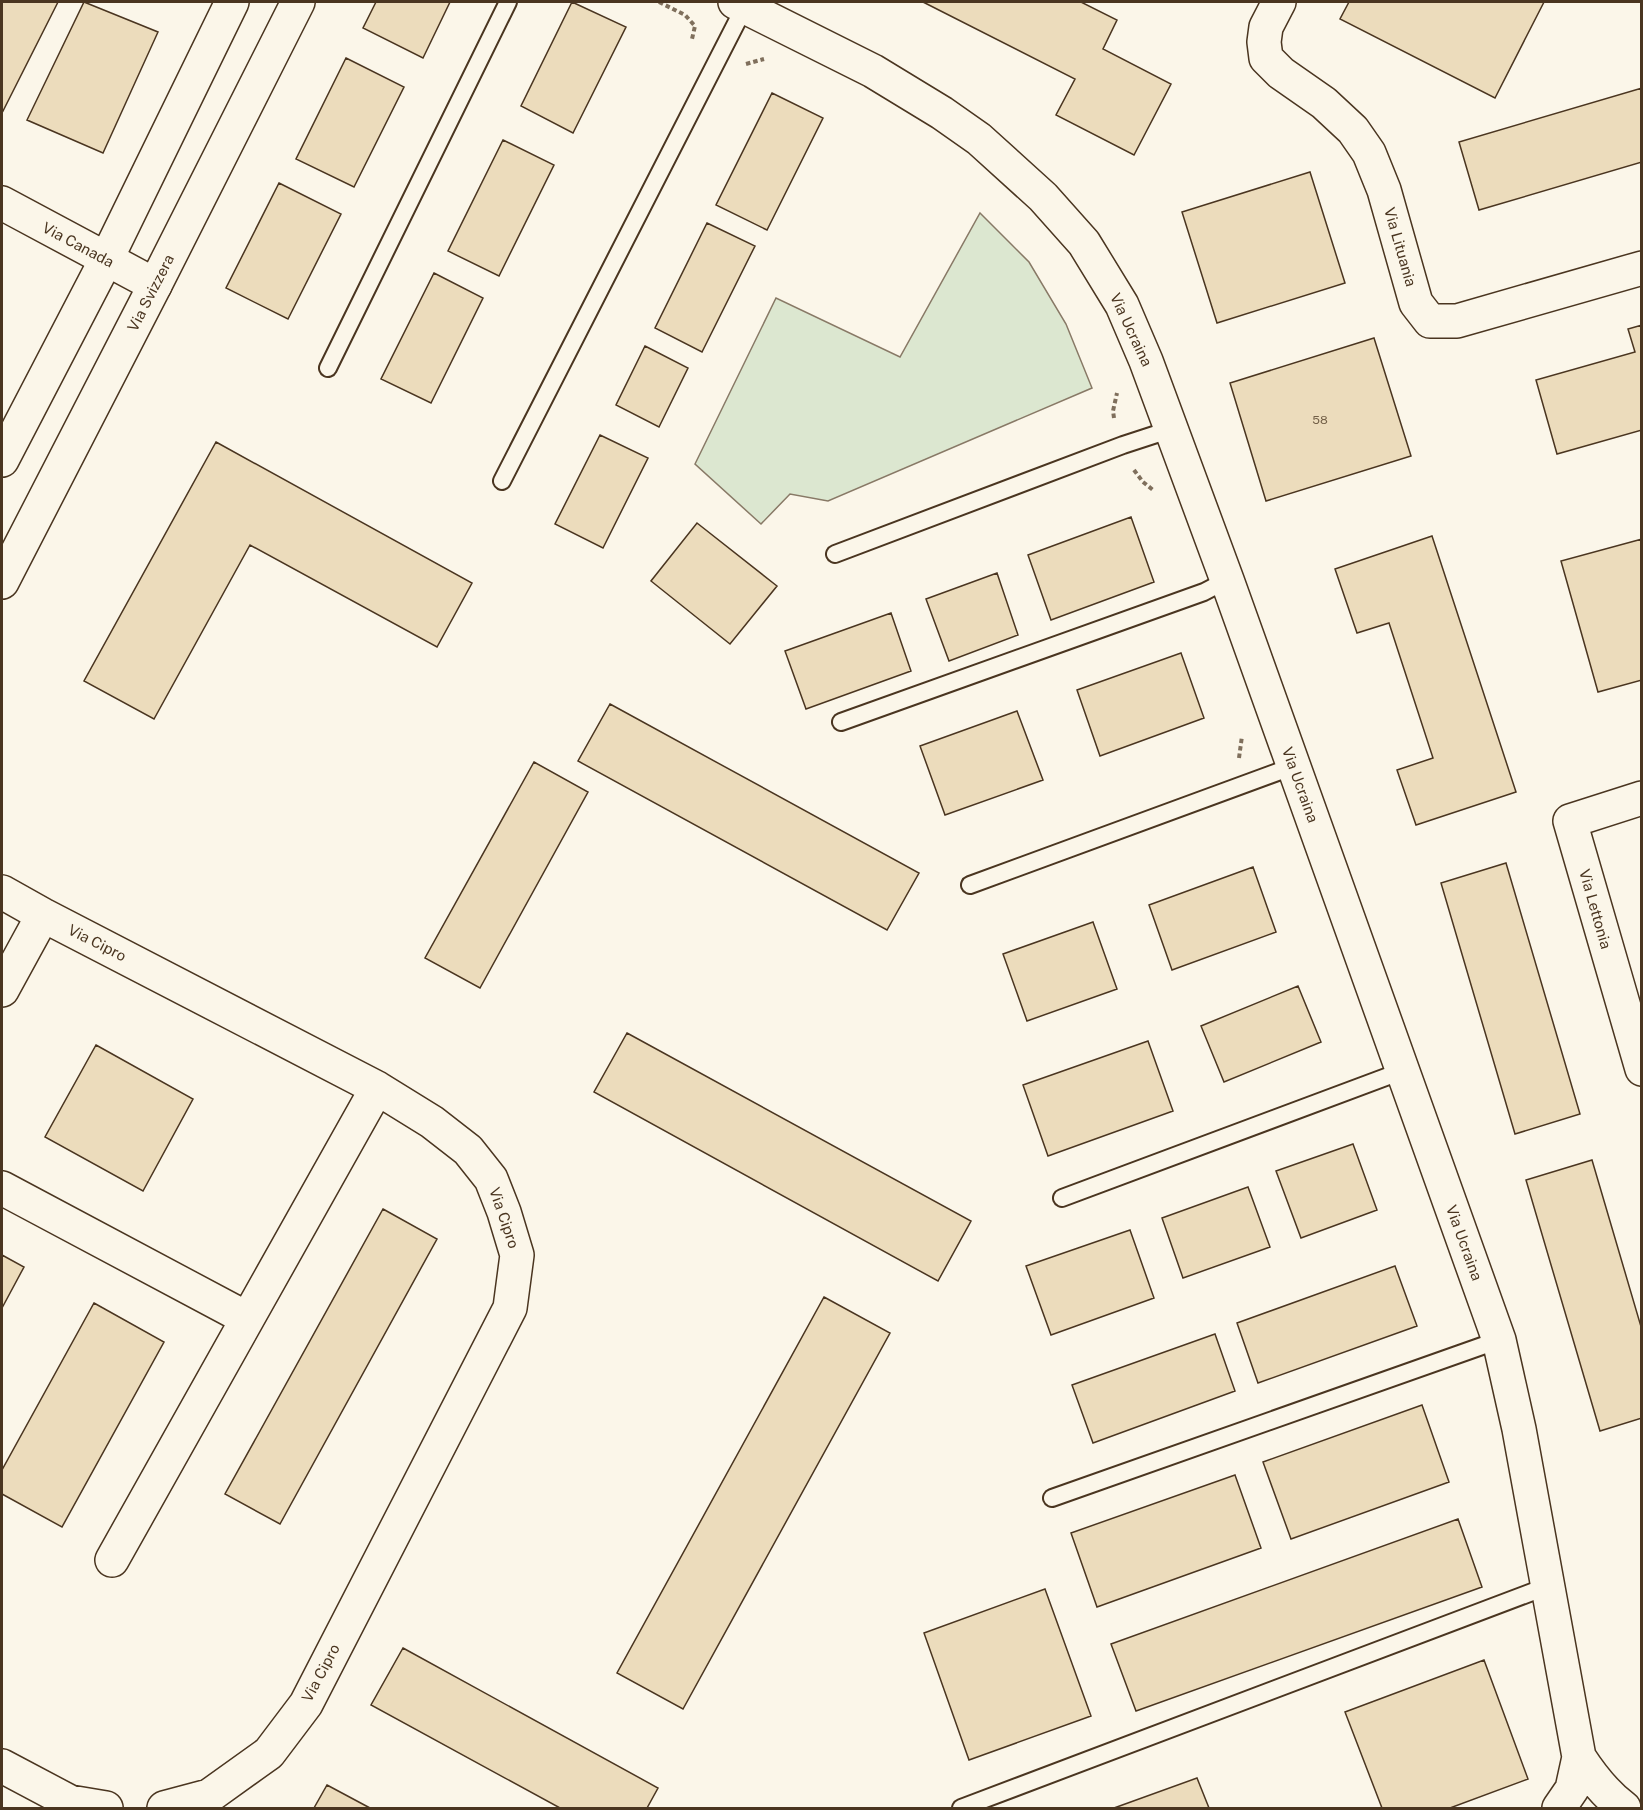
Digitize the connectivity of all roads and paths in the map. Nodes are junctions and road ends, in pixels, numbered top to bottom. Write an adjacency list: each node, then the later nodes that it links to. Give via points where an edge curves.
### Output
1 (232, 2): 11 (street)
2 (298, 2): 13 (street, Via Svizzera)
3 (508, 2): 14 (lane)
4 (659, 2): 7 (path, via 685,15 695,26)
5 (1279, 2): 12 (street, Via Lituania, via 1266,27 1266,58 1281,74 1324,103 1353,130 1369,153 1384,190 1416,303 1430,321 1457,321)
6 (740, 4): 16 (street, Via Ucraina, via 873,71 942,113 979,138 1043,197 1084,243 1122,305); 19 (lane)
7 (692, 39)
8 (771, 60): 9 (path, via 764,58)
9 (742, 65)
10 (2, 203): 11 (street, Via Canada)
11 (106, 260): 13 (street, Via Canada); 18 (street)
12 (1641, 268)
13 (155, 285): 23 (street, Via Svizzera)
14 (328, 368)
15 (1118, 384): 17 (path, via 1113,411)
16 (1172, 429): 17 (lane); 22 (street, Via Ucraina)
17 (1123, 445): 20 (path, via 1133,469); 21 (lane)
18 (2, 460)
19 (502, 481)
20 (1155, 491)
21 (835, 554)
22 (1227, 580): 24 (lane, via 1193,596); 26 (street, Via Ucraina)
23 (2, 582)
24 (841, 722)
25 (1243, 734): 27 (path, via 1238,763)
26 (1294, 766): 27 (lane); 34 (street, Via Ucraina)
27 (1243, 785): 29 (lane)
28 (1641, 798): 33 (street, Via Lettonia, via 1570,821)
29 (970, 885)
30 (2, 892): 31 (street, Via Cipro)
31 (43, 915): 32 (street); 35 (street, Via Cipro)
32 (2, 990)
33 (1641, 1069)
34 (1402, 1071): 37 (lane); 39 (street, Via Ucraina)
35 (376, 1088): 38 (street); 48 (street, Via Cipro, via 432,1122 468,1150 491,1179 517,1255 510,1308 306,1704 269,1753 209,1796)
36 (2, 1188): 38 (street)
37 (1062, 1198)
38 (246, 1318): 41 (street)
39 (1499, 1340): 40 (lane); 42 (street, Via Ucraina)
40 (1053, 1498)
41 (112, 1560)
42 (1548, 1586): 43 (street, Via Ucraina); 46 (lane)
43 (1579, 1757): 49 (street, Via Ucraina, via 1572,1789); 50 (street, Via Ucraina, via 1593,1779)
44 (2, 1766): 45 (street)
45 (33, 1797): 47 (street)
46 (961, 1808)
47 (106, 1809)
48 (164, 1809)
49 (1560, 1809)
50 (1624, 1809)

